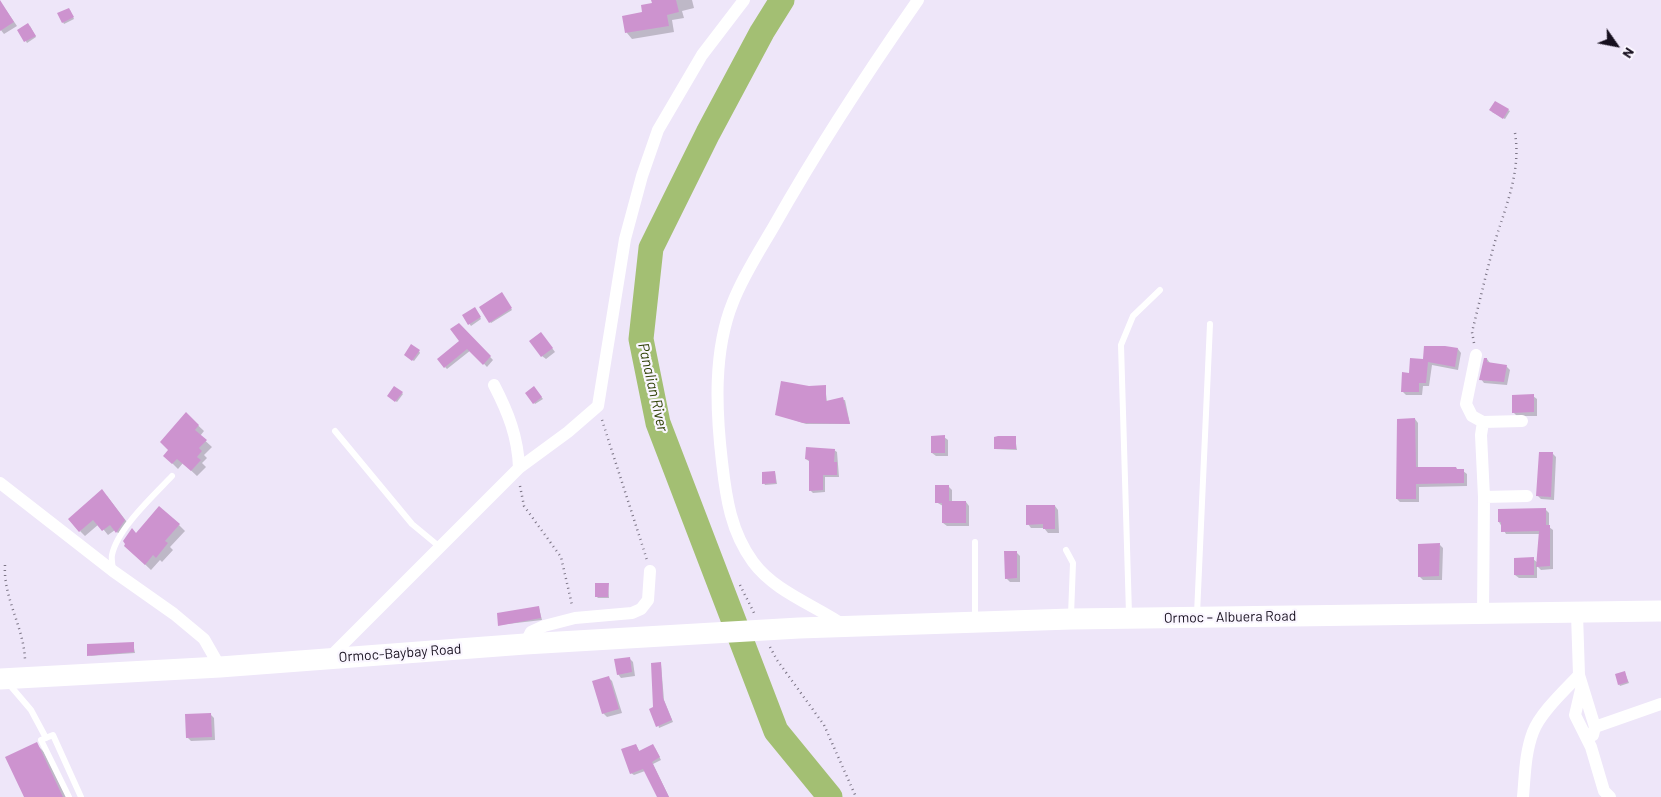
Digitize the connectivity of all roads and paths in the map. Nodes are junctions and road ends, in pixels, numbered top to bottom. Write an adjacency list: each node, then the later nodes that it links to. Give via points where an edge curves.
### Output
1 (744, 0): 8 (street, via 702,55 658,130 625,239)
2 (918, 0): 34 (street, via 811,160 732,302 721,348 717,416 726,497 736,535 754,563 773,582)
3 (1515, 133): 6 (path, via 1518,153 1512,189 1472,332)
4 (1160, 290): 29 (lane, via 1133,316 1121,345)
5 (1210, 324): 27 (lane)
6 (1476, 354): 10 (street, via 1466,404 1472,416)
7 (494, 385): 12 (street, via 508,413 518,450)
8 (598, 406): 12 (street); 22 (path)
9 (1522, 420): 10 (street)
10 (1483, 422): 15 (street)
11 (335, 431): 18 (lane, via 412,524)
12 (519, 468): 18 (street); 28 (path, via 524,506 561,557)
13 (172, 476): 21 (lane, via 139,512 117,543 112,556)
14 (0, 483): 21 (street)
15 (1484, 496): 16 (street); 25 (street)
16 (1527, 496)
17 (975, 542): 32 (lane)
18 (441, 548): 37 (street)
19 (1066, 550): 31 (lane, via 1073,563)
20 (5, 565): 39 (path, via 4,583 25,645)
21 (113, 571): 38 (street, via 204,639)
22 (650, 571): 28 (street, via 648,600 641,609 632,613)
23 (740, 585): 30 (path)
24 (1661, 611): 26 (highway, Ormoc – Albuera Road)
25 (1483, 614): 26 (highway, Ormoc – Albuera Road); 27 (highway, Ormoc – Albuera Road)
26 (1577, 614): 41 (street)
27 (1197, 617): 29 (highway, Ormoc – Albuera Road)
28 (575, 618): 35 (street, via 531,632)
29 (1130, 618): 31 (highway, Ormoc – Albuera Road)
30 (756, 619)
31 (1071, 619): 32 (highway, Ormoc – Albuera Road)
32 (975, 623): 34 (highway, Ormoc – Albuera Road)
33 (799, 628): 34 (highway, Ormoc – Albuera Road); 35 (highway, Ormoc-Baybay Road)
34 (847, 628)
35 (525, 644): 37 (highway, Ormoc-Baybay Road)
36 (768, 644): 49 (path, via 824,725)
37 (330, 658): 38 (highway, Ormoc-Baybay Road)
38 (220, 667): 39 (highway, Ormoc-Baybay Road)
39 (26, 676): 40 (highway, Ormoc-Baybay Road)
40 (2, 679): 44 (lane, via 31,710)
41 (1581, 680): 43 (street); 45 (street, via 1575,715); 50 (street, via 1557,698 1534,730 1527,753)
42 (1661, 704): 43 (street)
43 (1595, 727): 45 (street)
44 (46, 738): 47 (lane, via 42,740); 48 (lane, via 53,735)
45 (1591, 747): 46 (street)
46 (1606, 795)
47 (69, 797)
48 (81, 797)
49 (856, 797)
50 (1523, 797)

